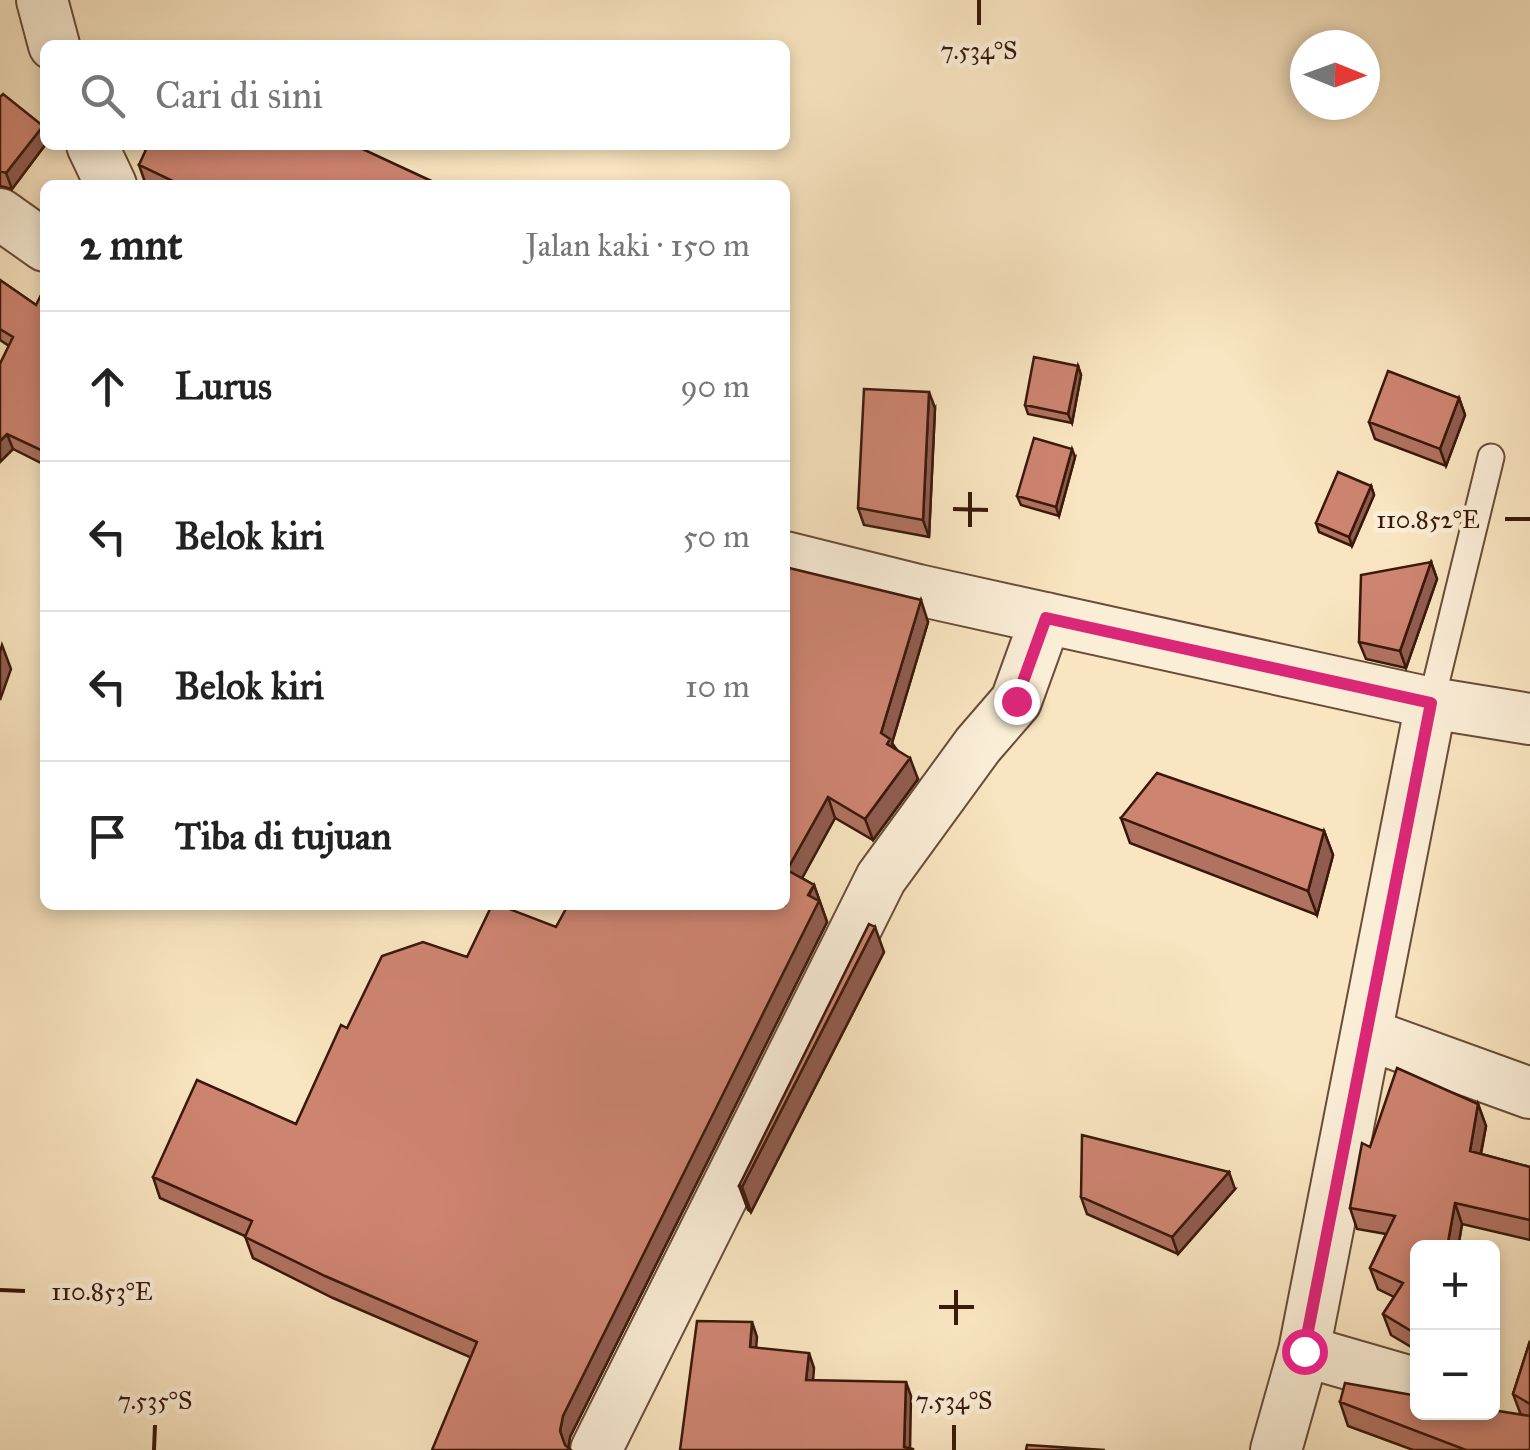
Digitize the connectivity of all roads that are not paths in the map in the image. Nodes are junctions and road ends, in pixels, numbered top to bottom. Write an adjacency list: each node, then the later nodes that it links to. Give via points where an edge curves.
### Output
1 (42, 0): 2 (street)
2 (53, 40)
3 (94, 150): 4 (street)
4 (109, 180)
5 (0, 214): 6 (street)
6 (40, 242)
7 (1492, 457): 10 (lane)
8 (790, 558): 9 (street)
9 (1046, 618): 10 (street); 16 (street, via 1016,701 881,878)
10 (1431, 703): 11 (street); 12 (street)
11 (1530, 719)
12 (1367, 1034): 13 (street); 14 (street)
13 (1530, 1093)
14 (1304, 1351): 15 (street); 17 (street)
15 (1410, 1382)
16 (596, 1450)
17 (1276, 1450)

